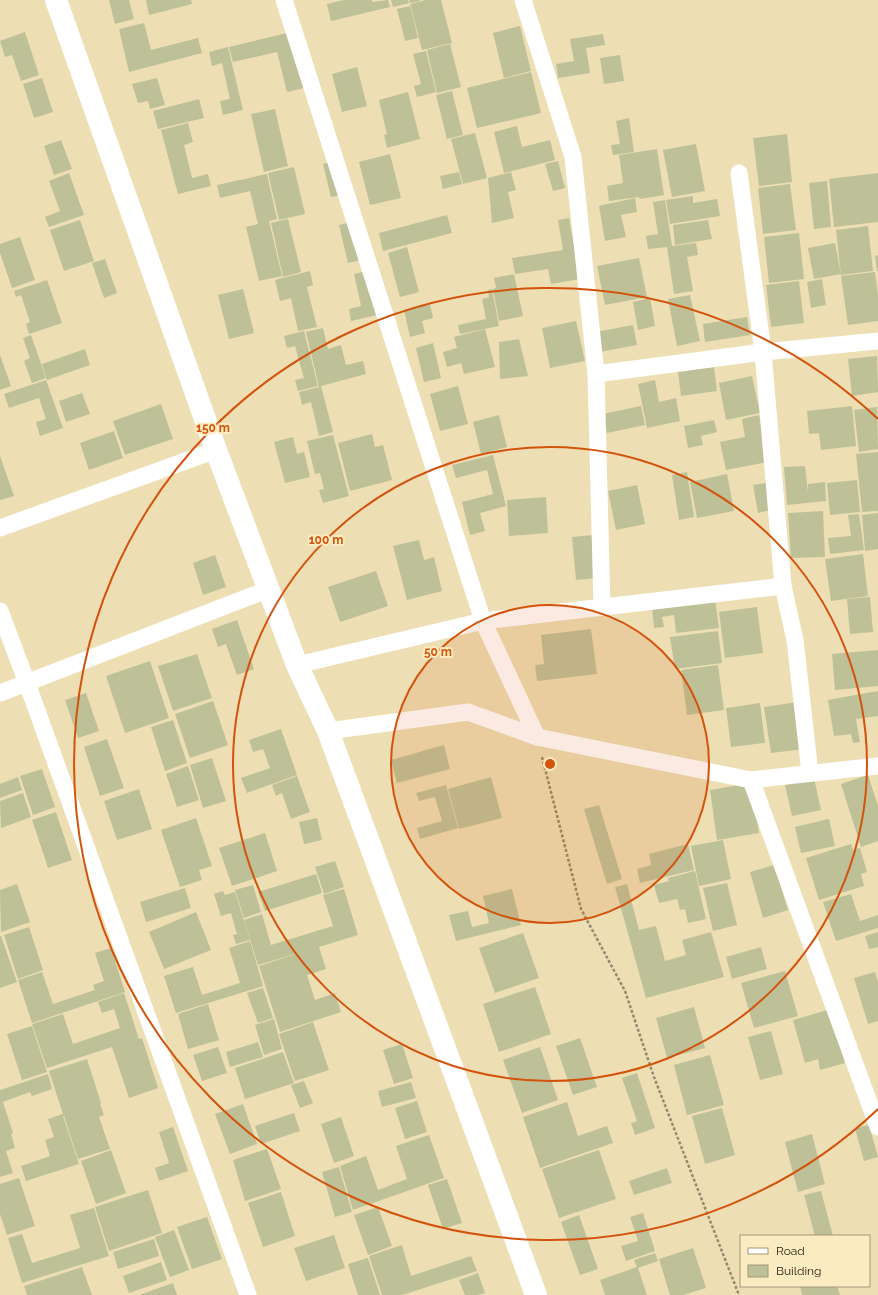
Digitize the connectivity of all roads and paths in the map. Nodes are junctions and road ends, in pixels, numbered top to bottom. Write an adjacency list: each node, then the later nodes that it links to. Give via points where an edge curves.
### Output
1 (56, 0): 8 (street)
2 (284, 0): 14 (street)
3 (523, 0): 7 (street, via 573,157)
4 (739, 173): 6 (street)
5 (878, 341): 6 (street)
6 (763, 352): 7 (street); 10 (street)
7 (596, 374): 12 (street)
8 (216, 450): 9 (street); 11 (street)
9 (0, 528)
10 (783, 586): 12 (street); 21 (street, via 795,640)
11 (269, 589): 15 (street); 16 (street)
12 (602, 607): 14 (street)
13 (0, 611): 16 (street)
14 (483, 621): 15 (street); 19 (street)
15 (297, 665): 18 (street)
16 (27, 683): 17 (street); 24 (street)
17 (0, 693)
18 (328, 731): 19 (street, via 468,712); 25 (street)
19 (537, 737): 22 (street); 26 (path, via 581,909 625,991 654,1077)
20 (878, 766): 21 (street)
21 (810, 773): 22 (street)
22 (751, 780): 23 (street)
23 (878, 1127)
24 (248, 1295)
25 (536, 1295)
26 (739, 1295)

